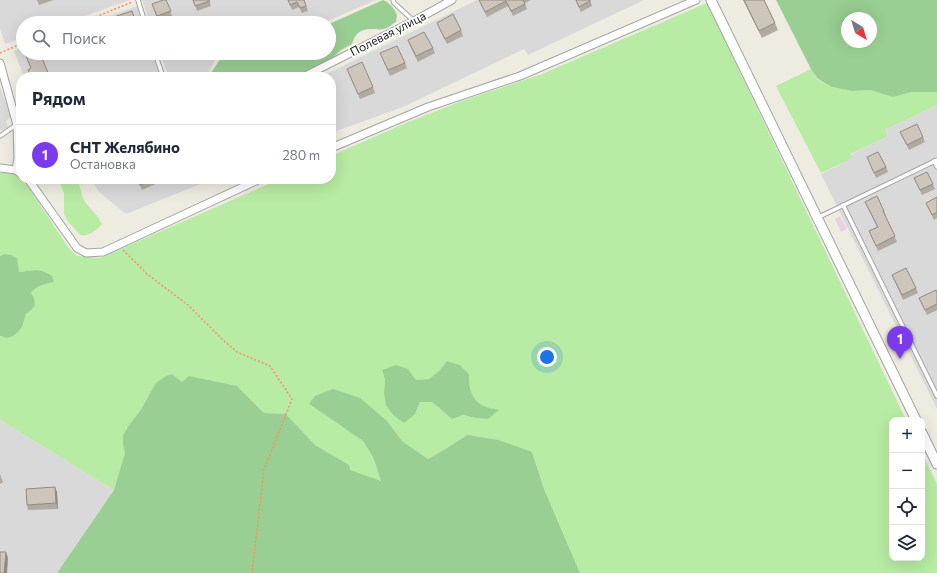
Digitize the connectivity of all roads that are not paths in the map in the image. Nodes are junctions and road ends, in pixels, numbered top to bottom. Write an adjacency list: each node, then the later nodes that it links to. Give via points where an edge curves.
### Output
1 (138, 0): 6 (lane)
2 (393, 0): 7 (lane)
3 (452, 0): 7 (street, Полевая улица)
4 (696, 0): 15 (street, via 520,76 428,107)
5 (711, 0): 23 (street)
6 (143, 16)
7 (414, 21): 11 (street, Полевая улица)
8 (157, 60): 10 (lane)
9 (0, 64): 12 (street)
10 (161, 72)
11 (313, 72)
12 (16, 121)
13 (16, 126): 14 (lane)
14 (0, 136)
15 (336, 146)
16 (936, 160): 17 (lane); 22 (lane)
17 (937, 167)
18 (0, 168): 19 (street)
19 (16, 172)
20 (32, 184): 21 (street, via 77,248 86,253 102,252)
21 (249, 184)
22 (843, 205): 23 (lane); 24 (lane)
23 (817, 218): 25 (street)
24 (937, 396)
25 (915, 417)
26 (925, 438): 27 (street)
27 (934, 451): 28 (street)
28 (937, 464)

